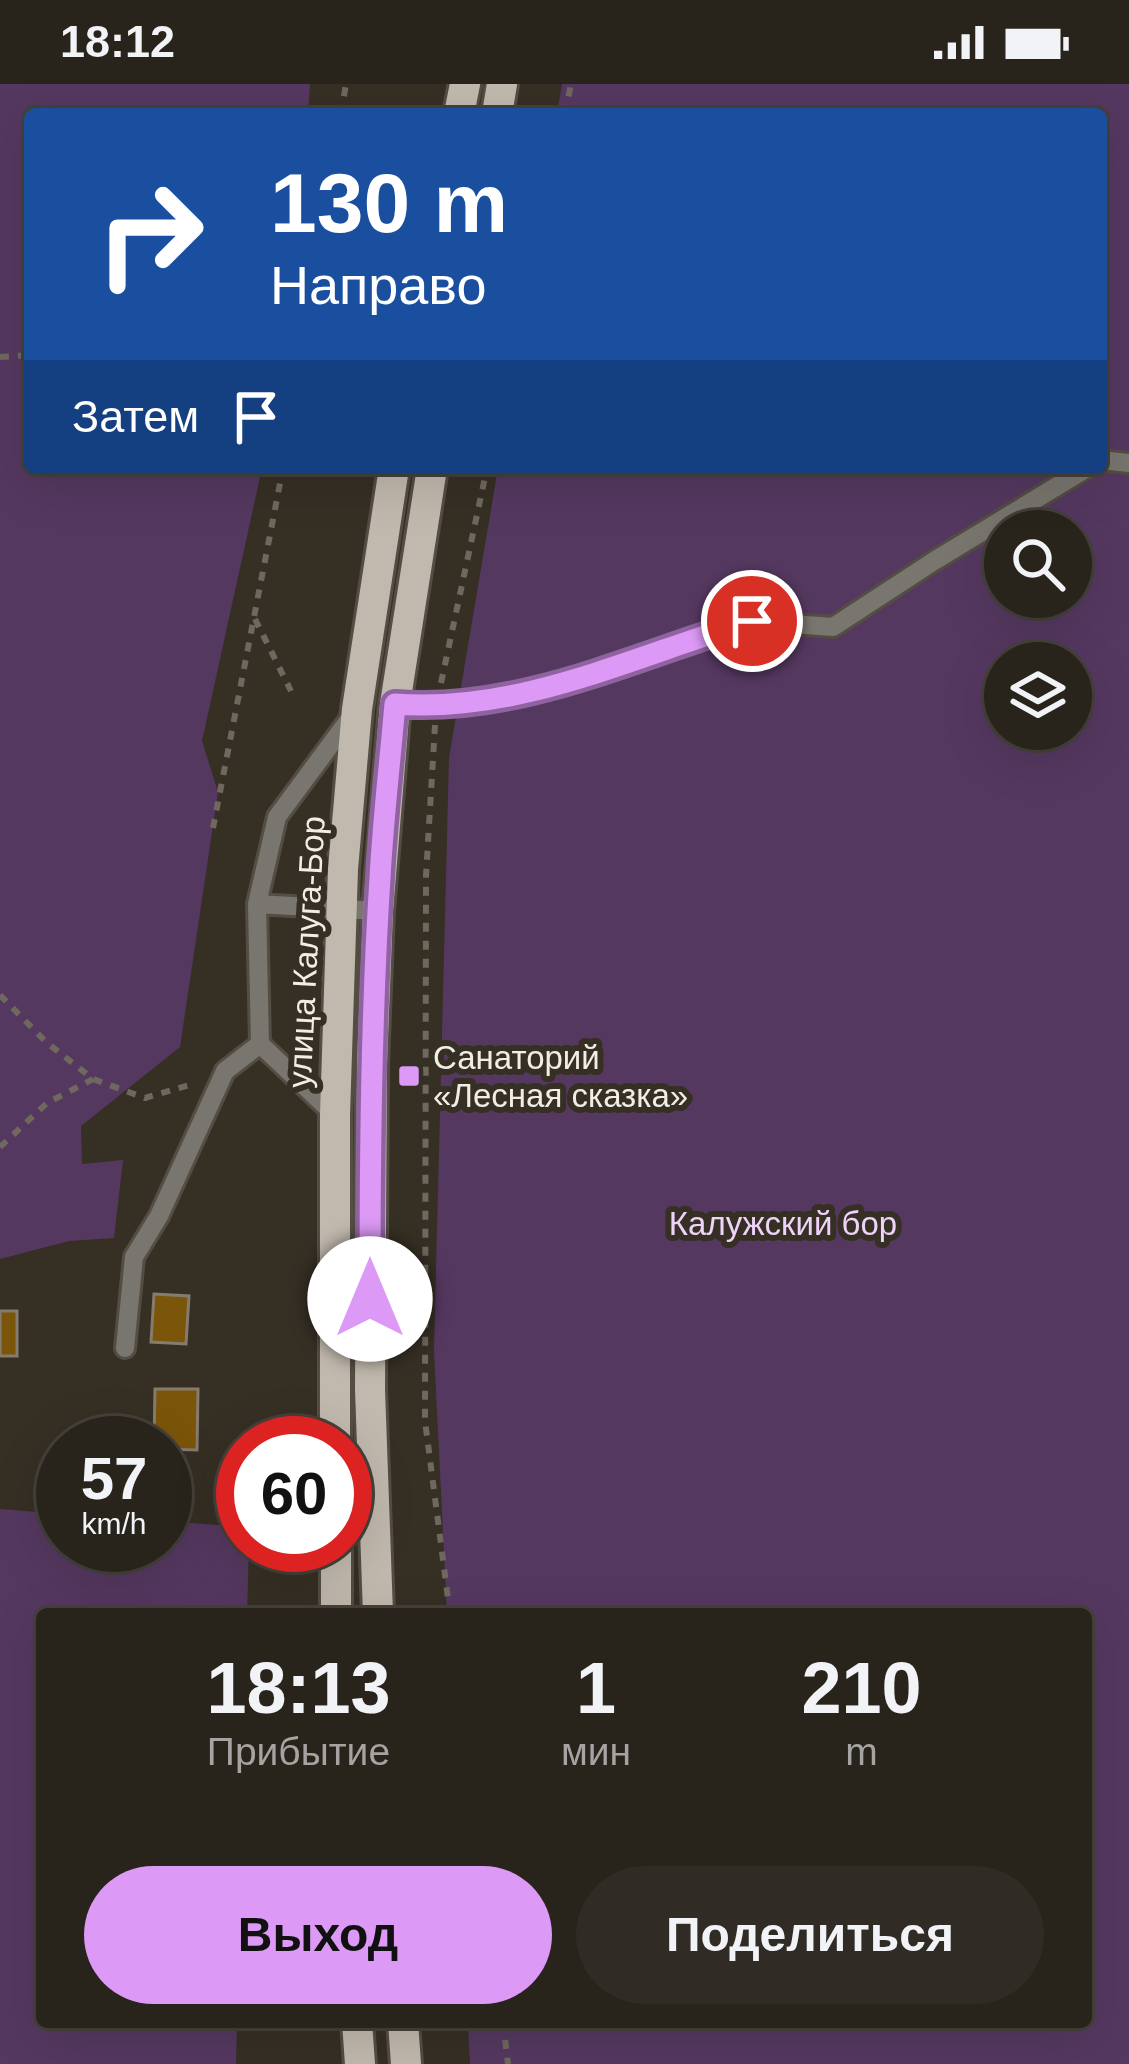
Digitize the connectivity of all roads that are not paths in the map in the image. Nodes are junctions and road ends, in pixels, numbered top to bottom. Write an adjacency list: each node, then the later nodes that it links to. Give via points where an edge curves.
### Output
1 (393, 474): 5 (main road, улица Калуга-Бор)
2 (431, 474): 4 (main road)
3 (1077, 474): 4 (lane, via 833,627 752,621 521,695)
4 (395, 704): 8 (main road)
5 (357, 709): 6 (lane, via 277,817); 7 (main road, улица Калуга-Бор)
6 (257, 904): 7 (lane); 9 (lane)
7 (341, 909): 8 (lane); 10 (main road, улица Калуга-Бор)
8 (378, 911): 15 (main road, via 370,1322)
9 (260, 1044): 10 (lane); 11 (lane, via 225,1071 134,1257)
10 (335, 1115): 12 (main road, улица Калуга-Бор)
11 (124, 1348)
12 (335, 1416)
13 (336, 1572): 14 (main road)
14 (336, 1608)
15 (378, 1608)
16 (357, 2028): 18 (main road)
17 (403, 2028): 19 (main road)
18 (360, 2064)
19 (406, 2064)

